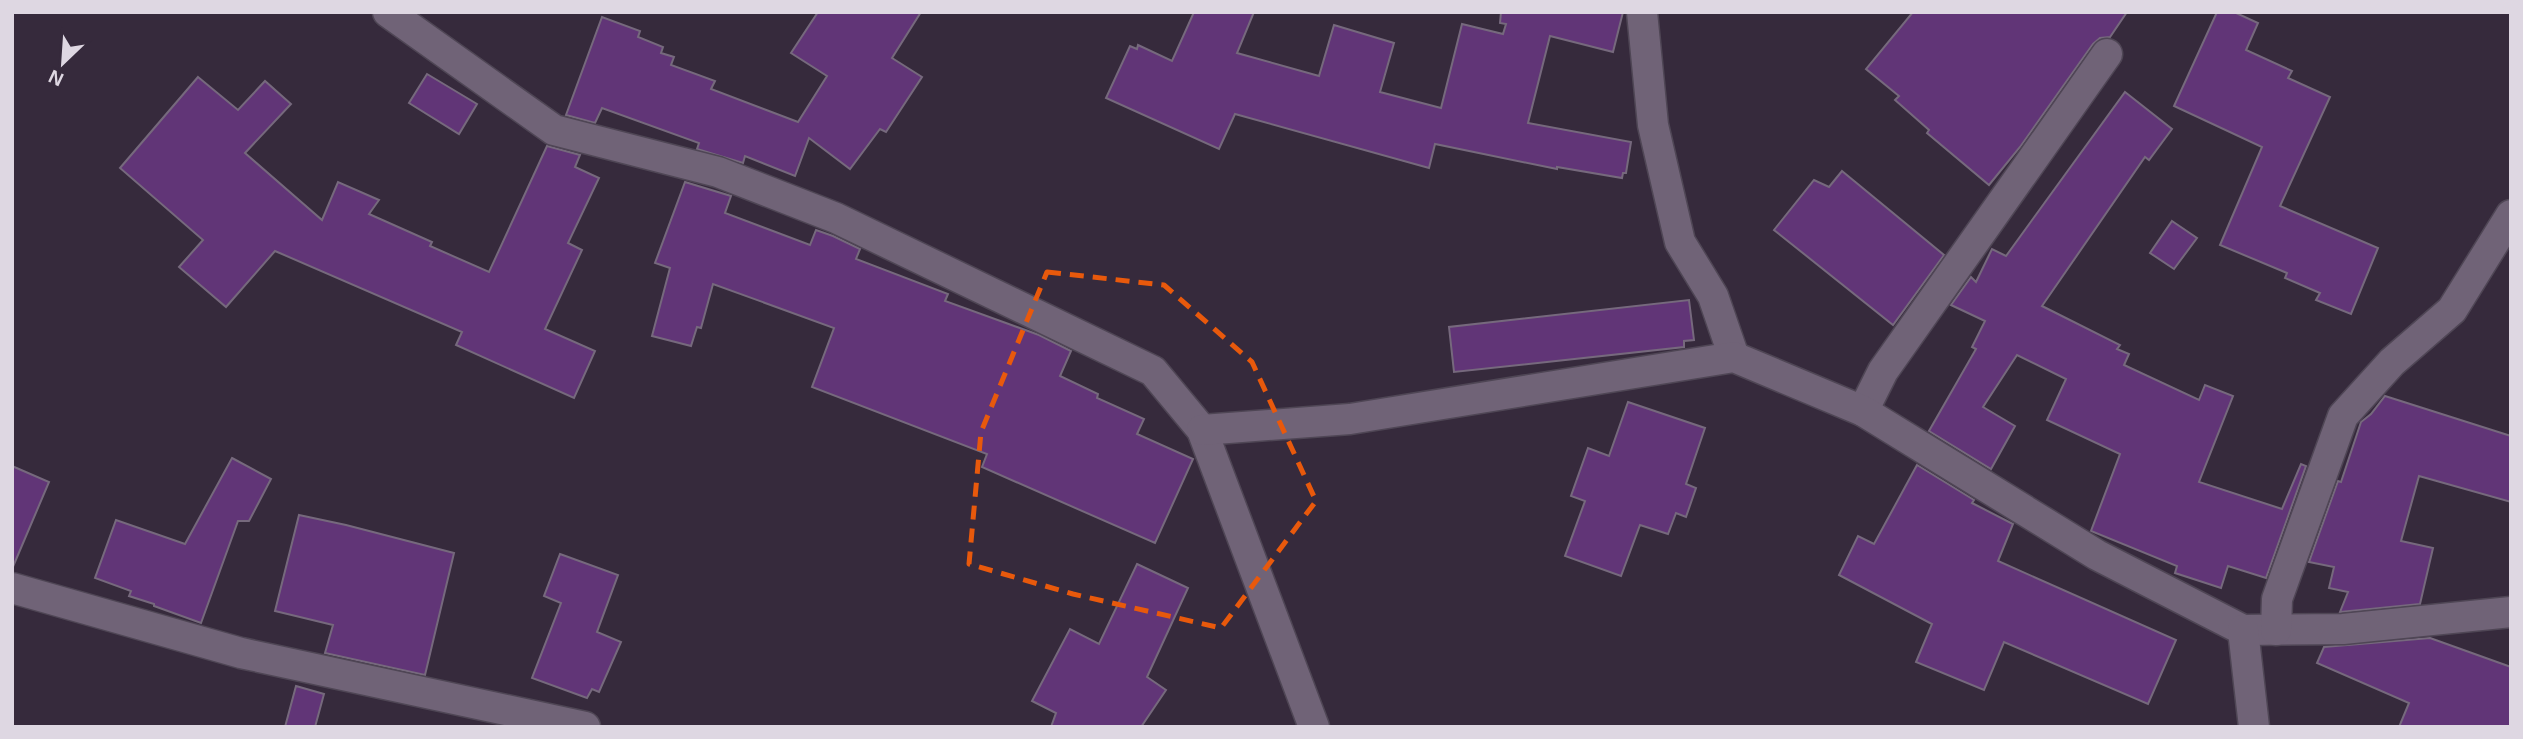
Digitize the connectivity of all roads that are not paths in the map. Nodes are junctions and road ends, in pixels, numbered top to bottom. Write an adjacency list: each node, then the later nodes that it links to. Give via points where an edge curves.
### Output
1 (388, 12): 7 (street, via 554,130 718,172 824,214 1153,371)
2 (1642, 12): 5 (street, via 1653,125 1680,242 1713,296)
3 (2107, 54): 6 (street, via 1883,371)
4 (2511, 215): 11 (street, via 2452,310 2392,362 2343,416 2277,599)
5 (1734, 357): 6 (street); 7 (street, via 1350,419)
6 (1863, 411): 10 (street, via 2097,555)
7 (1202, 430): 13 (street)
8 (12, 588): 12 (street, via 241,653)
9 (2511, 612): 11 (street, via 2343,629)
10 (2243, 630): 11 (street); 14 (street)
11 (2276, 630)
12 (585, 727)
13 (1314, 727)
14 (2254, 727)

